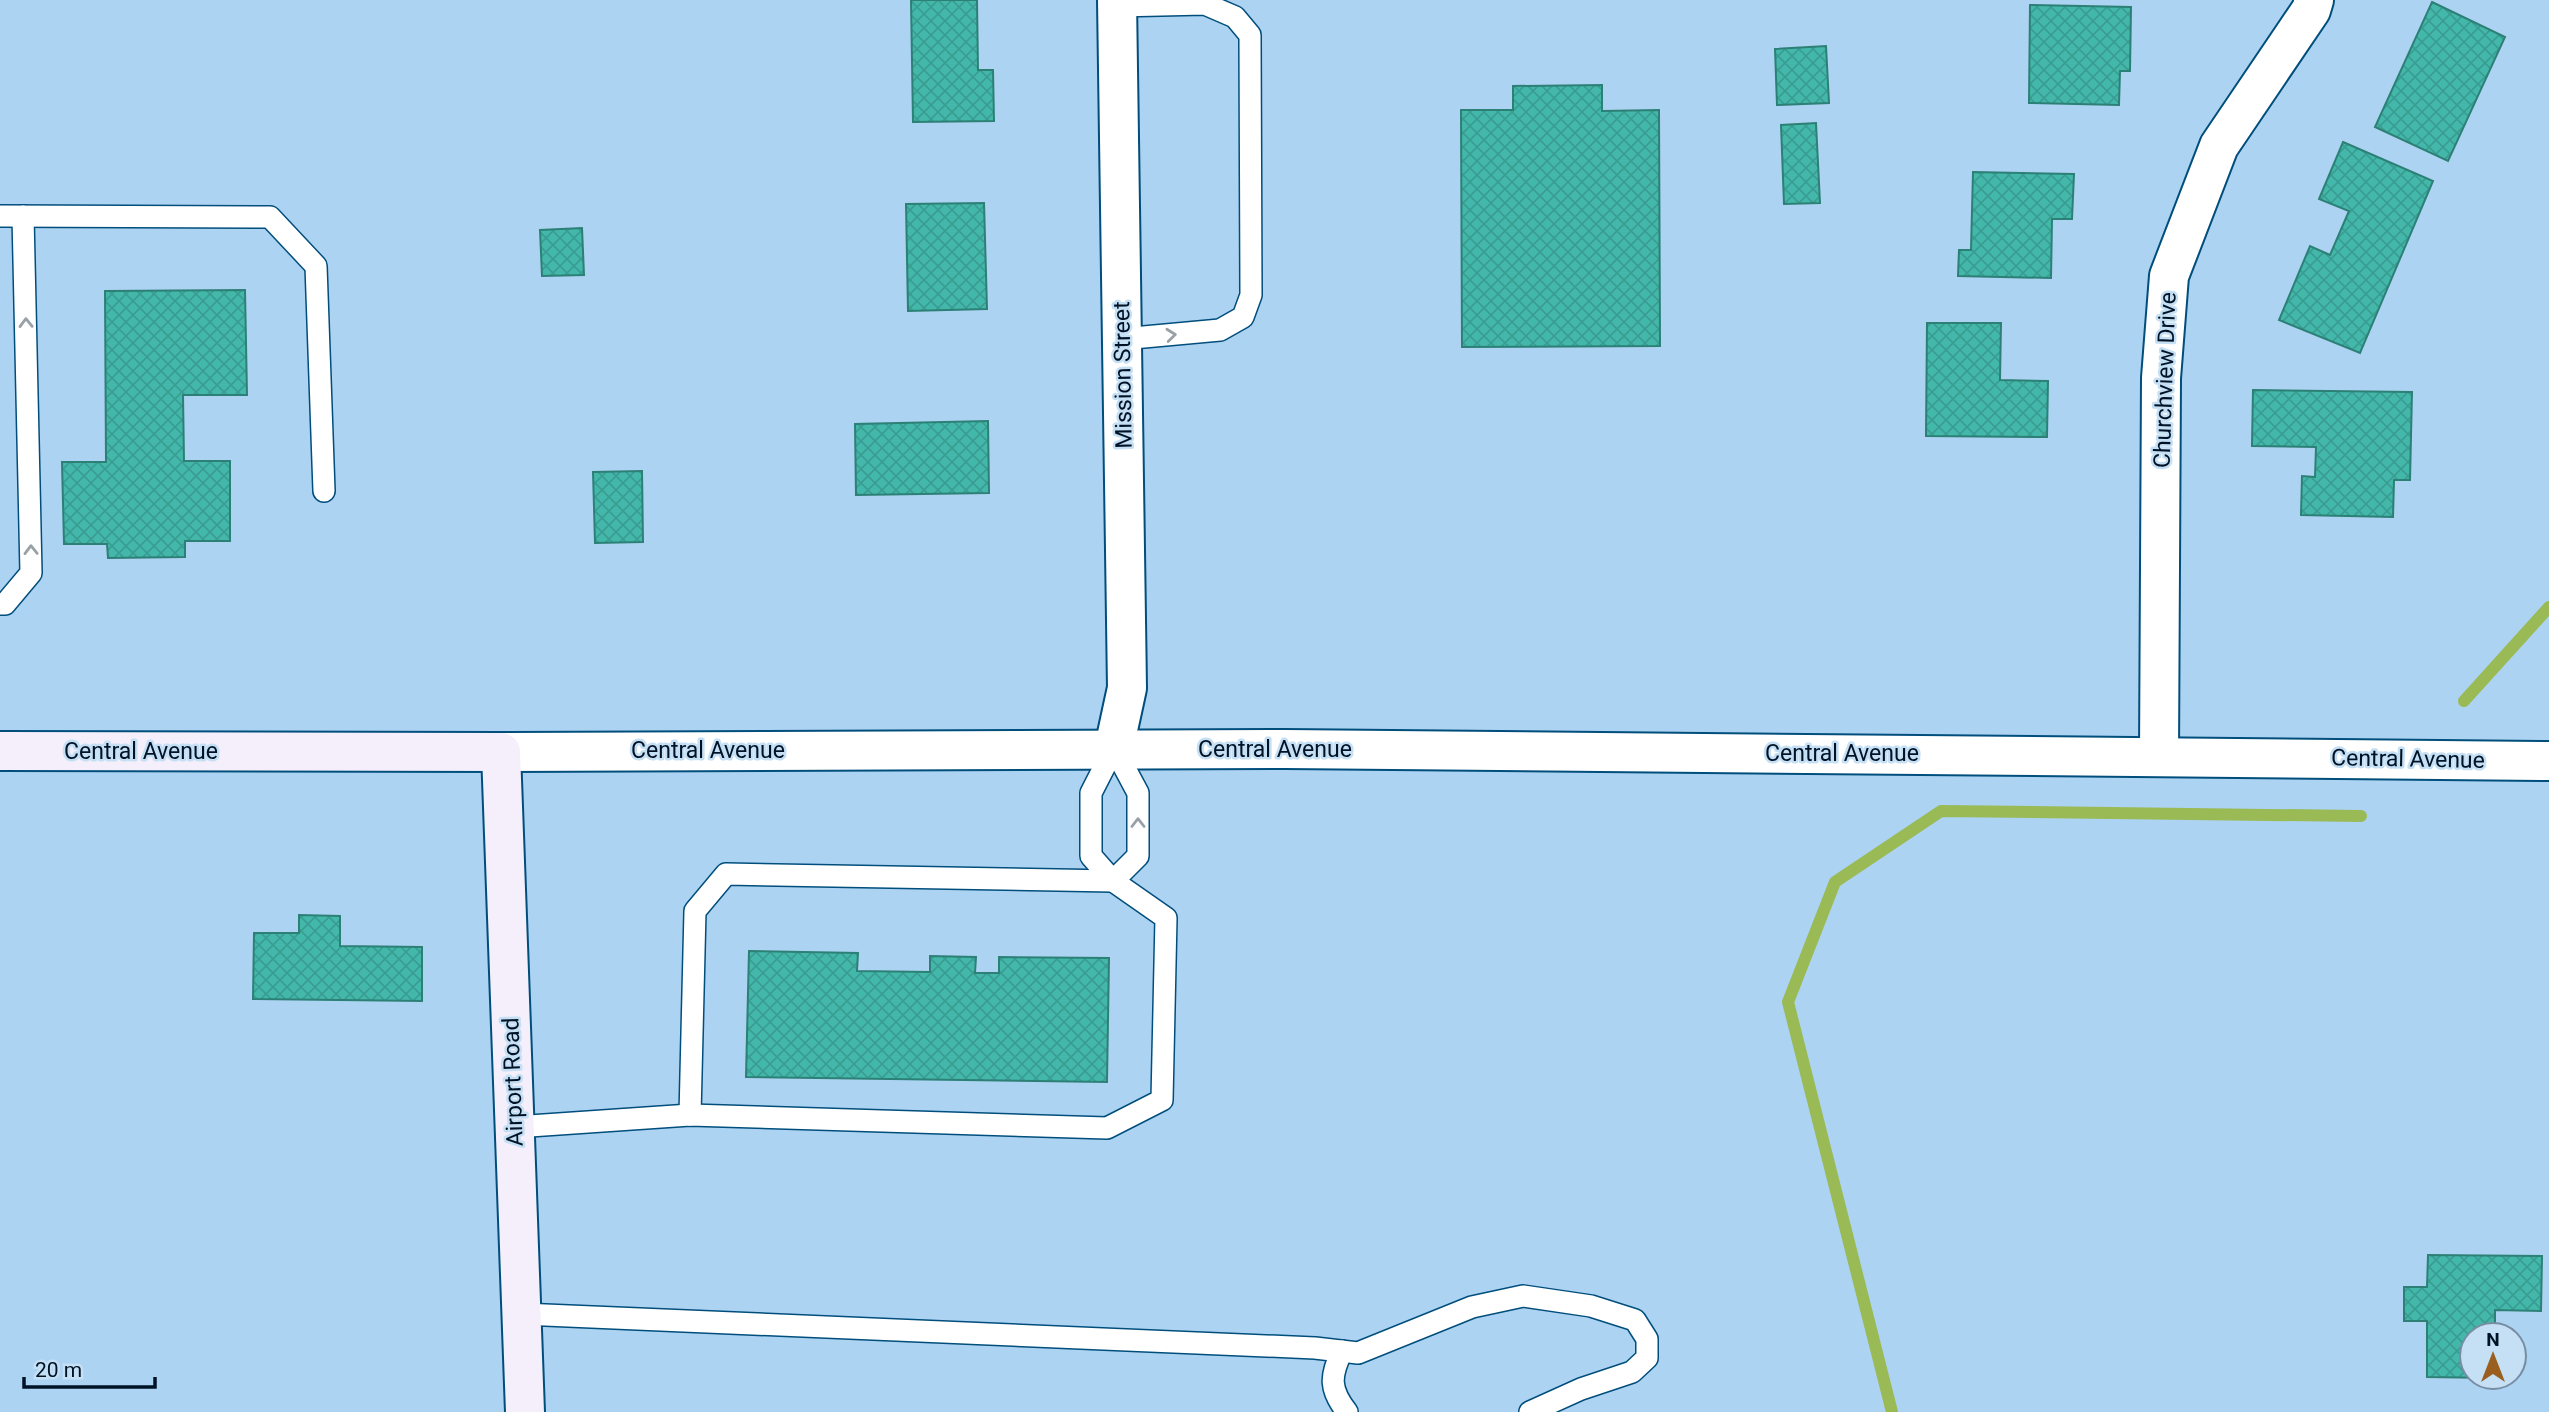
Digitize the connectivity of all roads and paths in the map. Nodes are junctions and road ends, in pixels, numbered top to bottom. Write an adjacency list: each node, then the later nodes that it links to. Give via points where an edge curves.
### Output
1 (2314, 0): 11 (street, Churchview Drive, via 2219,146 2169,276 2161,378)
2 (1117, 3): 5 (street, Mission Street); 5 (lane, one-way to 2, via 1220,330 1243,317 1251,295 1250,36 1235,17 1205,4)
3 (0, 216): 4 (lane)
4 (23, 216): 6 (lane, via 270,217 316,266); 7 (lane, one-way to 4, via 5,604 31,573)
5 (1122, 339): 8 (street, Mission Street, via 1127,688)
6 (324, 491)
7 (0, 604)
8 (1114, 748): 10 (street, Central Avenue); 11 (street, Central Avenue); 13 (lane, via 1091,793 1091,856); 13 (lane, one-way to 8, via 1138,856 1138,793)
9 (0, 751): 10 (main road, Central Avenue)
10 (501, 752): 15 (main road, Airport Road)
11 (2159, 755): 12 (street, Central Avenue)
12 (2549, 761)
13 (1113, 881): 14 (lane, via 726,874 695,911); 14 (lane, via 1166,918 1163,1100 1107,1128)
14 (690, 1115): 15 (lane)
15 (515, 1127): 16 (main road, Airport Road)
16 (522, 1314): 17 (lane); 18 (main road, Airport Road)
17 (1342, 1351): 19 (lane, via 1332,1371 1335,1397); 20 (lane, via 1358,1353 1472,1307 1523,1296 1591,1306 1635,1320 1647,1339 1647,1358 1632,1372)
18 (525, 1412)
19 (1347, 1412)
20 (1530, 1412)

